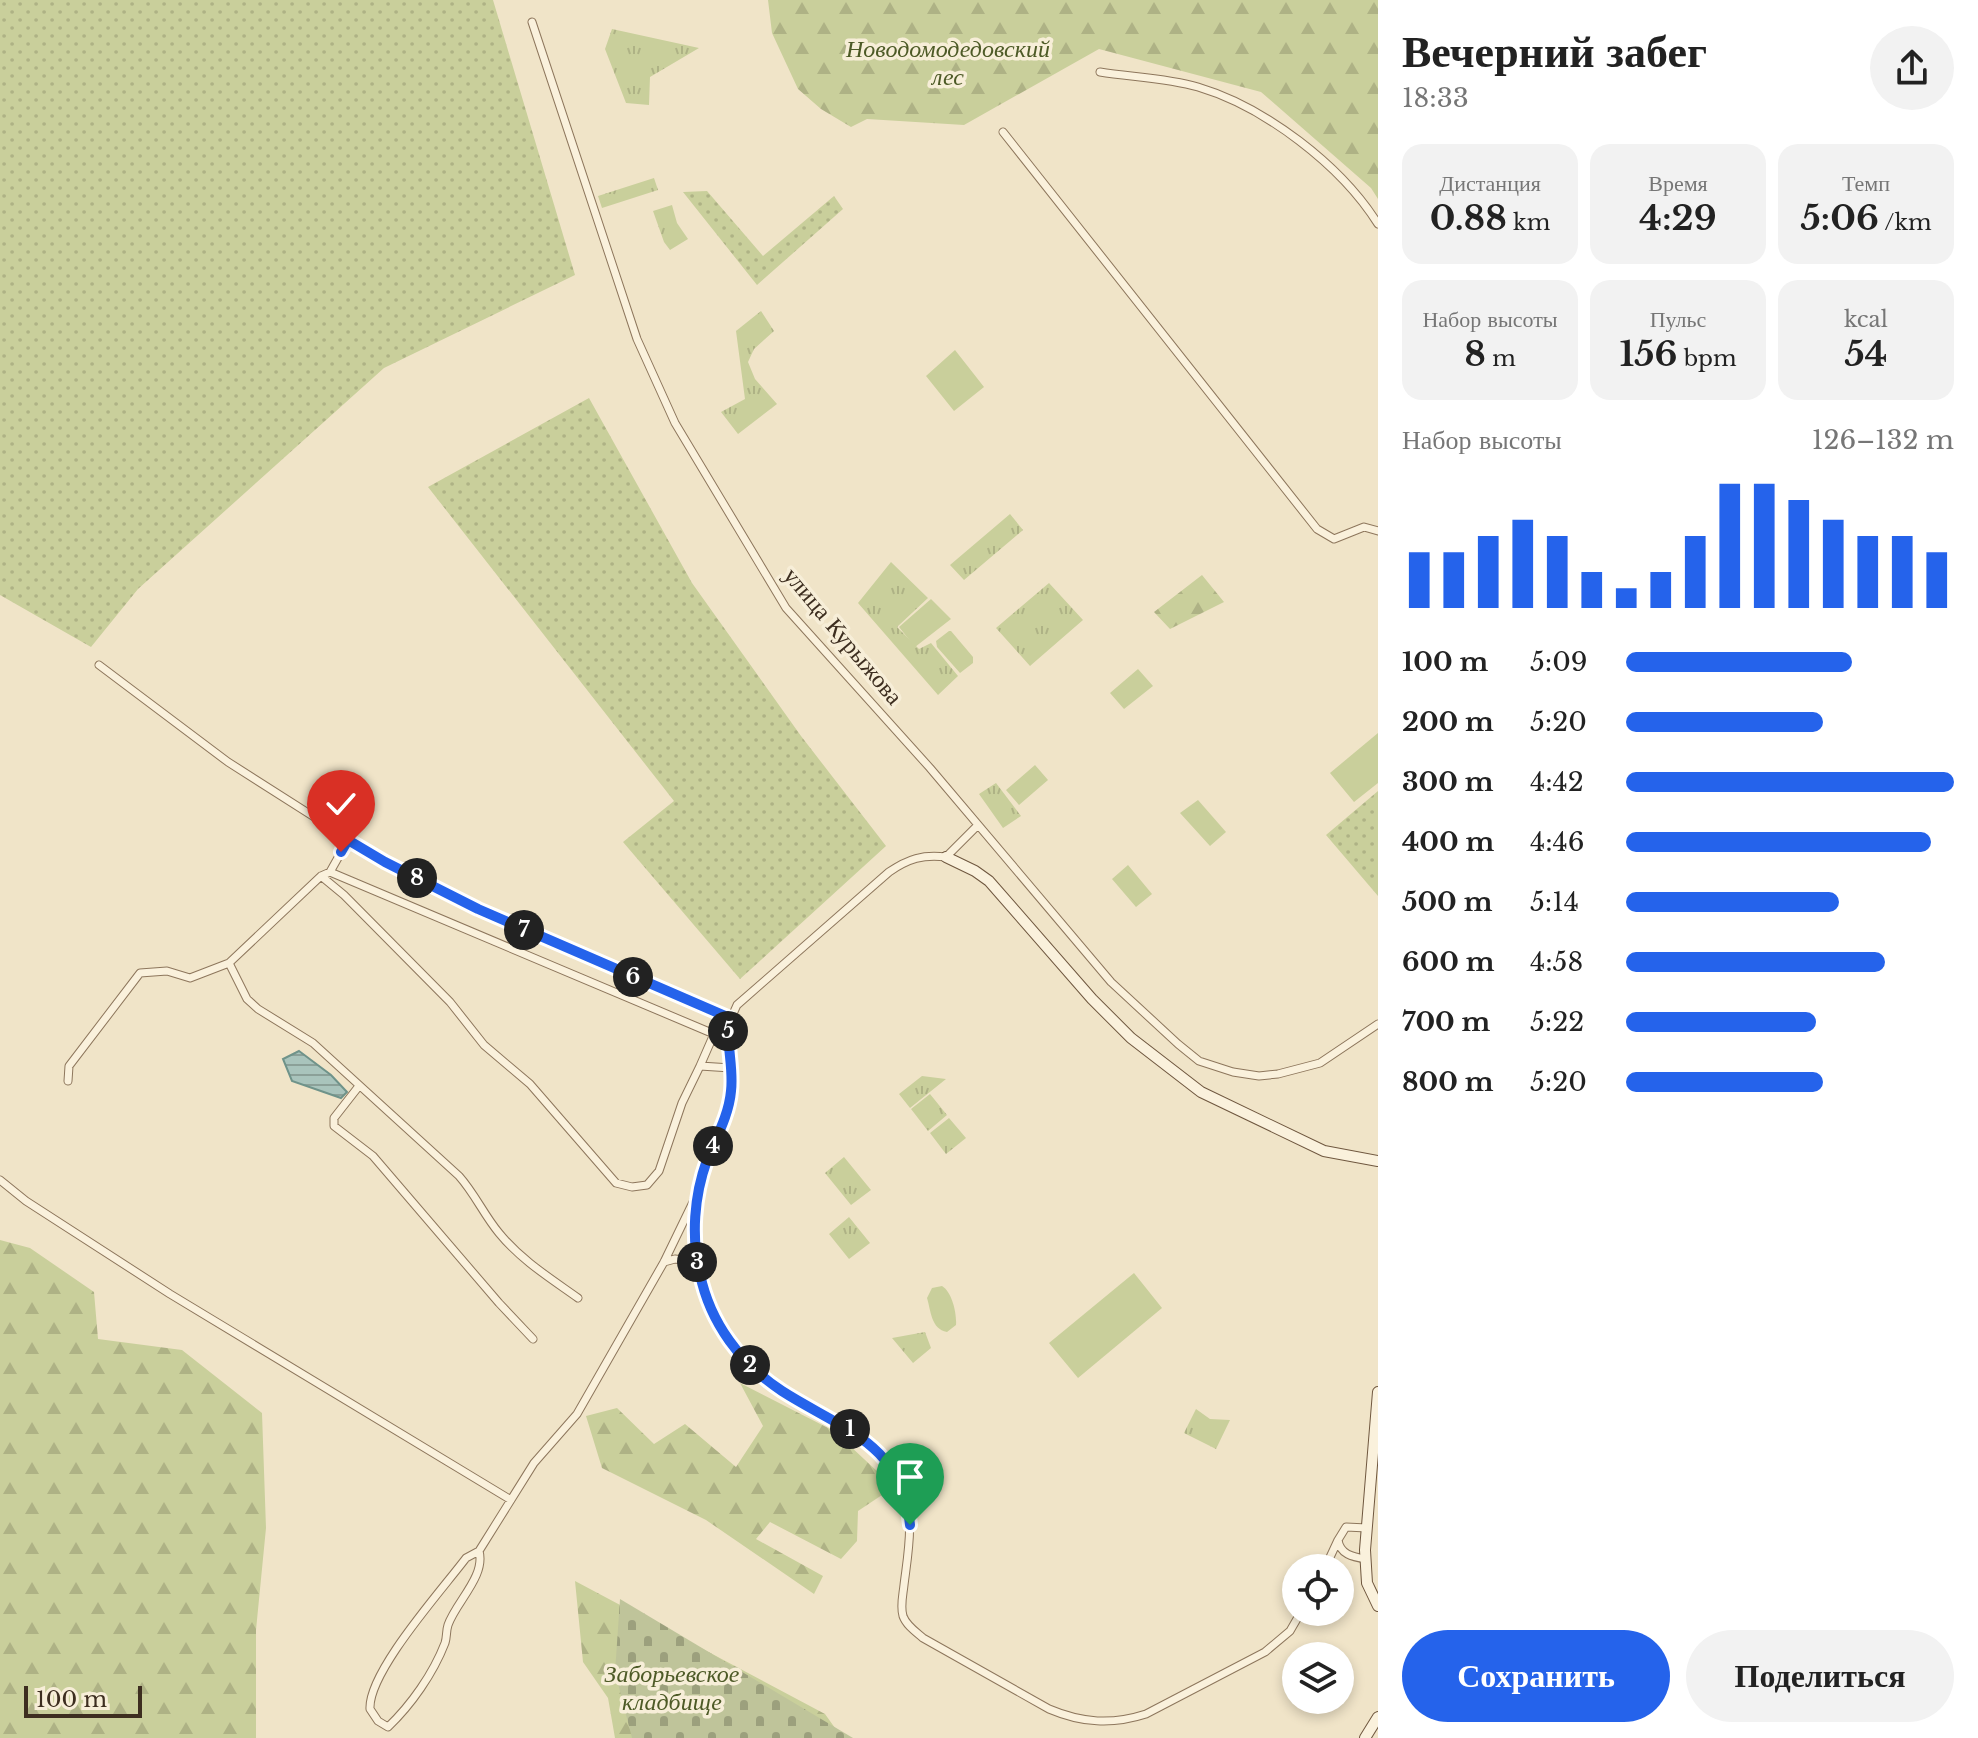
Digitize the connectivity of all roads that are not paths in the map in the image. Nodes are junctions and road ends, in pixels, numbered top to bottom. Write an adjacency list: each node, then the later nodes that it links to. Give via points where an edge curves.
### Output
1 (532, 22): 7 (street, улица Курыжова, via 637,339 675,423 786,608)
2 (1100, 72): 4 (street, via 1196,86 1248,106 1314,153 1366,204)
3 (1003, 132): 5 (street, via 1317,529 1334,539 1364,527)
4 (1378, 224)
5 (1378, 531)
6 (99, 665): 8 (street, via 228,762)
7 (978, 825): 9 (street); 14 (street, улица Курыжова, via 1111,982 1199,1061 1233,1072 1278,1074 1320,1063)
8 (348, 840): 10 (street); 13 (street, via 478,909)
9 (946, 857): 13 (street, via 916,857 889,872 737,1005); 19 (street, via 989,881 1092,999 1201,1092 1303,1143)
10 (330, 872): 11 (street); 15 (street, via 714,1034)
11 (321, 876): 12 (street); 15 (street, via 450,1002 484,1045 530,1084 616,1183 647,1185 659,1171)
12 (229, 963): 17 (street, via 190,978 167,971 140,973 69,1066); 18 (street, via 247,999 313,1043)
13 (730, 1018): 16 (street)
14 (1378, 1024)
15 (700, 1066): 16 (street)
16 (731, 1068): 21 (street, via 728,1108)
17 (68, 1081)
18 (359, 1086): 24 (street, via 459,1176 511,1246); 25 (street, via 334,1118 334,1126 373,1156)
19 (1378, 1161)
20 (0, 1180): 27 (street, via 170,1294)
21 (698, 1191): 22 (street); 23 (street)
22 (664, 1262): 23 (street); 27 (street, via 577,1414 534,1463)
23 (697, 1262): 36 (street, via 714,1316 754,1370 860,1435 894,1472 910,1525 903,1616 923,1638 1059,1713 1084,1721 1116,1722 1146,1714 1265,1652)
24 (578, 1298)
25 (533, 1339)
26 (1378, 1392): 28 (street)
27 (511, 1500): 30 (street)
28 (1367, 1528): 29 (street, via 1346,1527); 34 (street)
29 (1338, 1540): 31 (street); 32 (street)
30 (479, 1551): 30 (street, via 466,1558 383,1670 370,1709 388,1727 433,1669 447,1627 480,1566)
31 (1332, 1554)
32 (1348, 1554)
33 (1354, 1557): 34 (street)
34 (1366, 1559): 35 (street, via 1367,1583)
35 (1378, 1606)
36 (1293, 1626)
37 (1378, 1717): 38 (street)
38 (1365, 1738)

